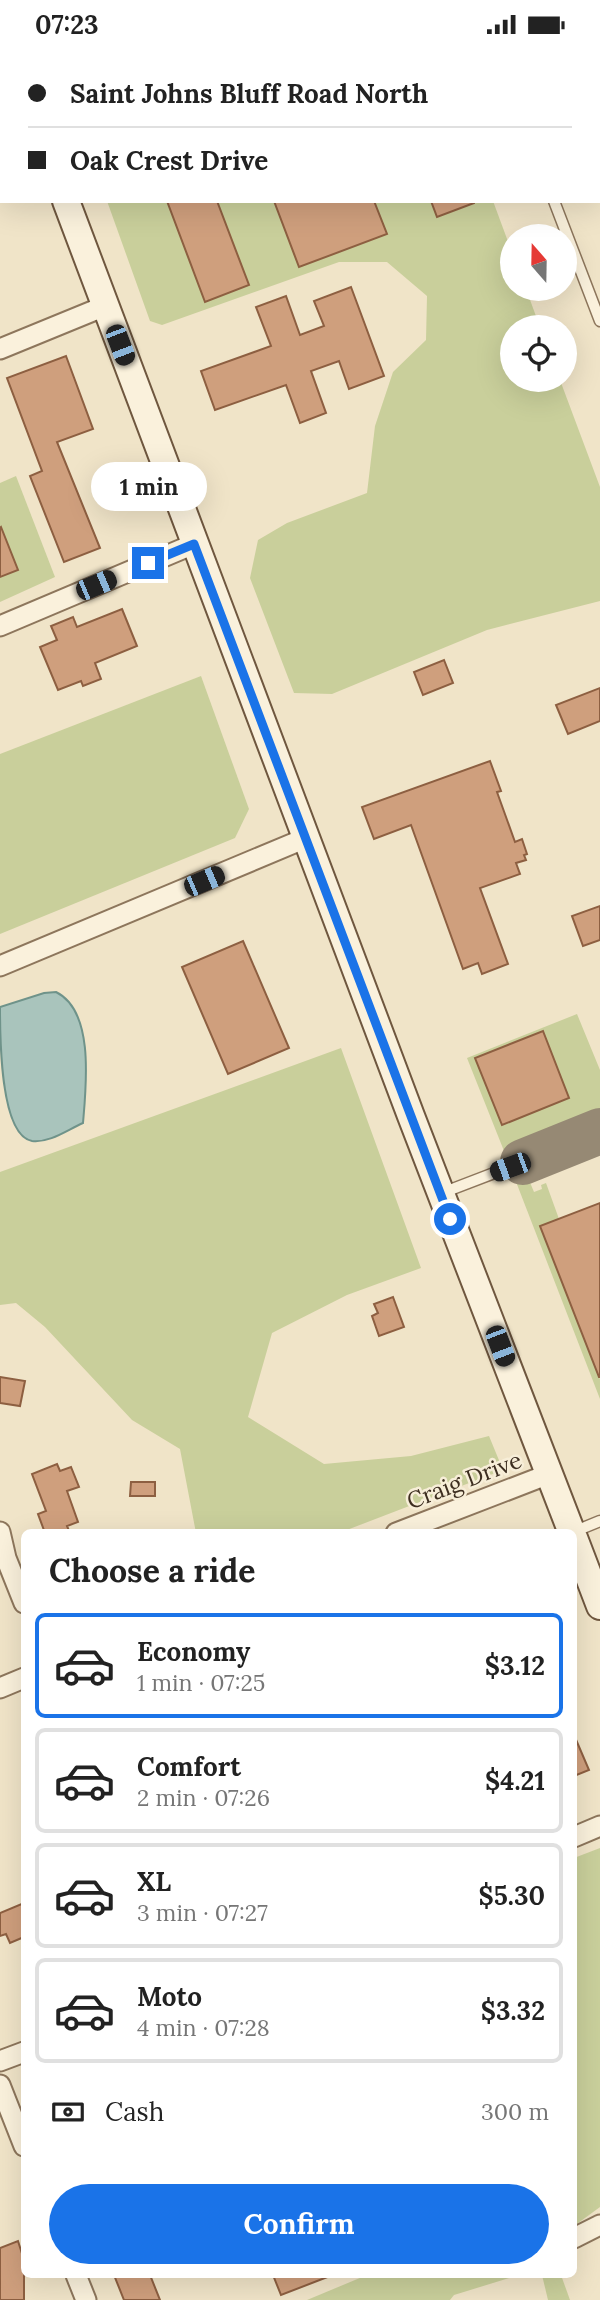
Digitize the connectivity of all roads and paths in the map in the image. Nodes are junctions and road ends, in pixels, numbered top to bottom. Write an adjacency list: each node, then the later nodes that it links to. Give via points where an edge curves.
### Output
1 (67, 203): 3 (main road)
2 (555, 203): 4 (lane)
3 (106, 306): 5 (street); 6 (main road)
4 (600, 321)
5 (0, 349)
6 (194, 544): 7 (street); 8 (main road)
7 (0, 626)
8 (306, 838): 9 (street); 11 (main road)
9 (0, 967)
10 (523, 1162): 11 (lane)
11 (440, 1193): 12 (main road)
12 (549, 1474): 14 (street, Craig Drive); 15 (main road)
13 (600, 1521): 17 (lane)
14 (406, 1529)
15 (571, 1529)
16 (0, 1532): 19 (street)
17 (577, 1532)
18 (577, 1545): 21 (main road)
19 (3, 1556): 20 (street)
20 (21, 1596)
21 (600, 1606)
22 (21, 1679): 23 (street)
23 (0, 1688)
24 (600, 1826): 25 (street)
25 (577, 1836)
26 (21, 2053): 27 (street)
27 (0, 2061)
28 (0, 2085): 29 (street)
29 (21, 2139)
30 (600, 2225): 31 (street)
31 (577, 2236)
32 (77, 2278): 33 (street)
33 (86, 2300)

